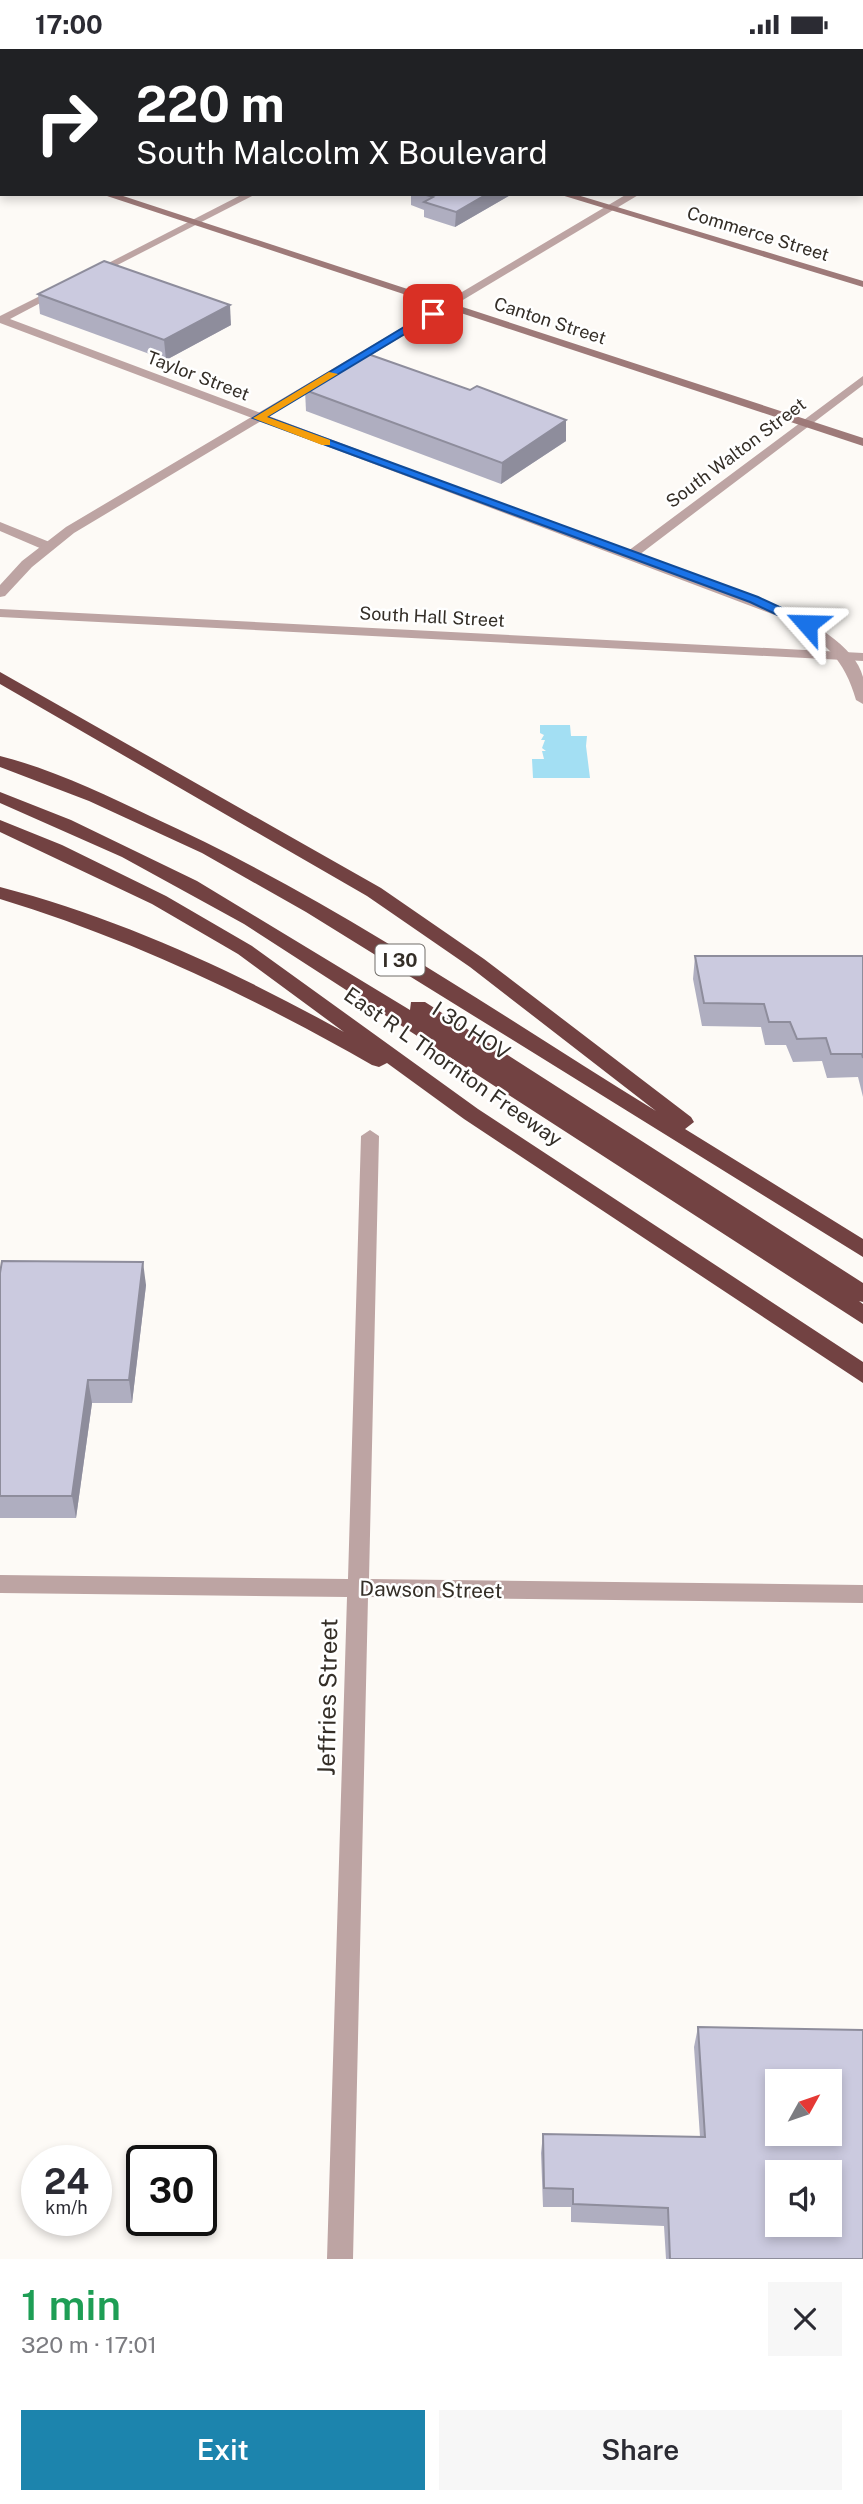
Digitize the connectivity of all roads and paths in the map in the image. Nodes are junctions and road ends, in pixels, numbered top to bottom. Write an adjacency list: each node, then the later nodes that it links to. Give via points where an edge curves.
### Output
1 (113, 196): 6 (main road, Canton Street)
2 (247, 196): 6 (street)
3 (570, 196): 5 (main road, Commerce Street)
4 (632, 196): 5 (street)
5 (611, 208): 9 (main road, Commerce Street); 10 (street)
6 (195, 222): 7 (street); 10 (main road, Canton Street)
7 (86, 277)
8 (74, 283): 11 (street)
9 (863, 284)
10 (448, 305): 13 (street); 14 (main road, Canton Street)
11 (0, 319): 13 (street, Taylor Street)
12 (863, 379): 14 (street, South Walton Street)
13 (259, 418): 17 (street); 18 (street, Taylor Street)
14 (805, 423): 15 (main road, Canton Street); 18 (street, South Walton Street)
15 (863, 442)
16 (0, 526): 17 (street)
17 (47, 546): 19 (street)
18 (630, 555): 21 (street, Taylor Street, via 793,617 822,632)
19 (0, 593)
20 (0, 614): 21 (street, South Hall Street)
21 (846, 657): 22 (street, South Hall Street); 24 (street, Taylor Street, via 856,671)
22 (863, 657)
23 (0, 677): 32 (highway, via 363,886 438,935)
24 (863, 700)
25 (0, 761): 32 (highway, I 30, via 95,797 231,862 444,986)
26 (0, 784): 34 (highway, I 30 HOV, via 118,834 269,913)
27 (0, 797): 35 (highway, I 30 HOV, via 85,831 242,913)
28 (0, 825): 30 (highway, East R L Thornton Freeway, via 159,900 245,950)
29 (0, 893): 30 (highway, via 109,929 212,971)
30 (471, 1114): 36 (highway, East R L Thornton Freeway)
31 (370, 1136): 38 (street, Jeffries Street)
32 (780, 1196): 33 (highway, I 30)
33 (863, 1249)
34 (863, 1294)
35 (863, 1315)
36 (863, 1374)
37 (0, 1584): 38 (street, Dawson Street)
38 (356, 1590): 39 (street, Dawson Street); 40 (street, Jeffries Street)
39 (863, 1594)
40 (340, 2259)

